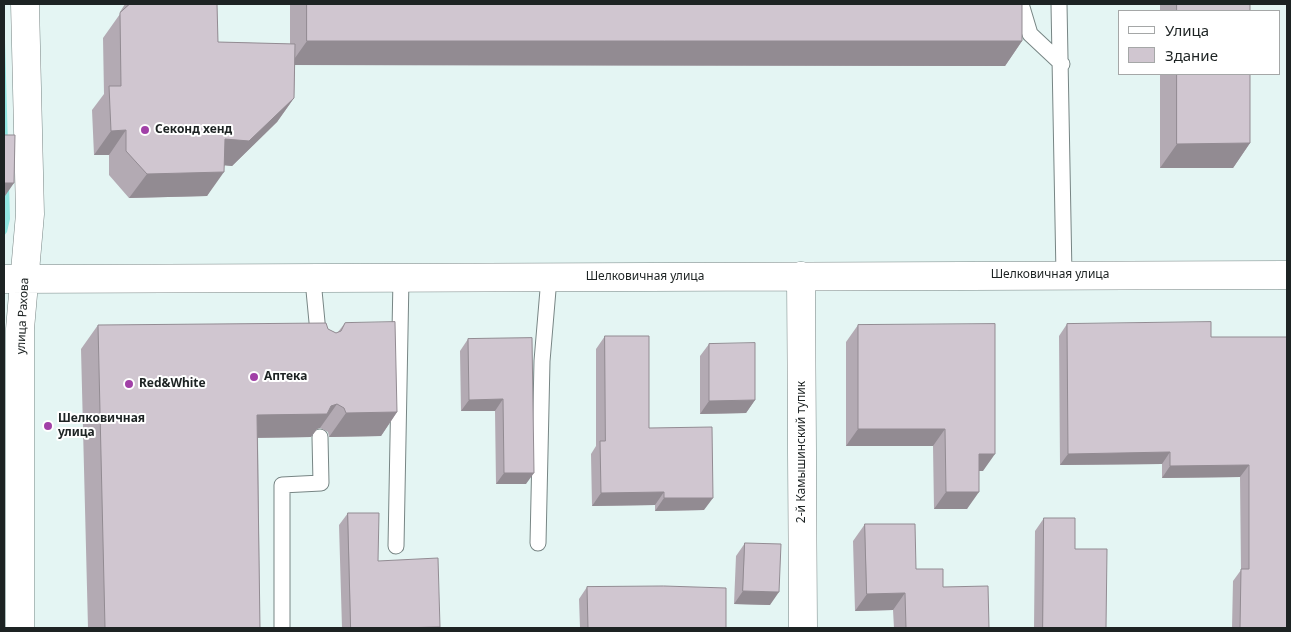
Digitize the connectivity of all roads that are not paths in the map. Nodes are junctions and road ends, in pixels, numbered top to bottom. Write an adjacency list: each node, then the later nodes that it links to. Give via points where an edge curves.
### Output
1 (25, 4): 10 (street, улица Рахова, via 30,214)
2 (1022, 4): 4 (lane, via 1030,34)
3 (1059, 4): 4 (lane)
4 (1062, 64): 6 (lane)
5 (1287, 274): 6 (street, Шелковичная улица)
6 (1064, 275): 7 (street, Шелковичная улица)
7 (801, 276): 9 (street, Шелковичная улица); 18 (street, 2-й Камышинский тупик)
8 (401, 278): 9 (street, Шелковичная улица); 11 (street, Шелковичная улица); 15 (lane)
9 (549, 278): 14 (lane, via 542,361)
10 (14, 279): 11 (street, Шелковичная улица); 16 (street, улица Рахова, via 20,329)
11 (314, 280): 12 (lane)
12 (319, 346)
13 (320, 437): 17 (lane, via 321,483 282,485)
14 (538, 543)
15 (396, 546)
16 (20, 628)
17 (282, 628)
18 (803, 628)

